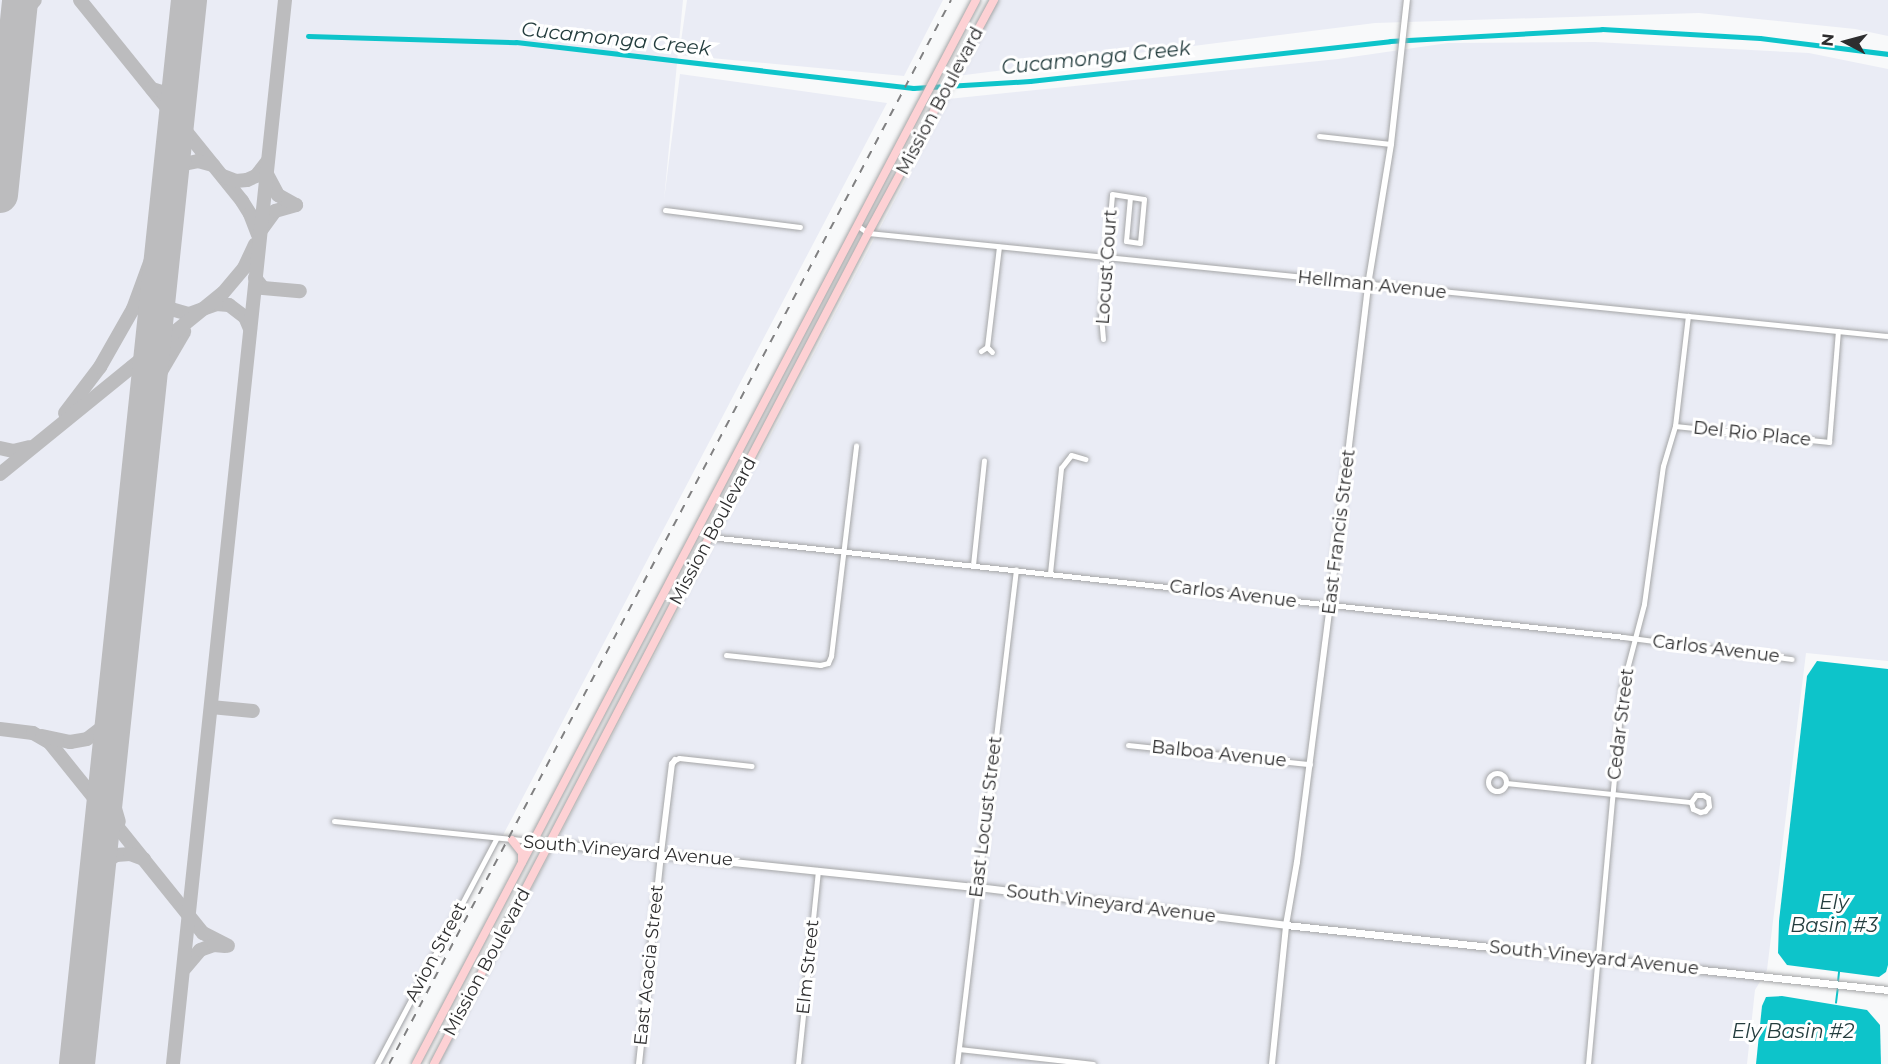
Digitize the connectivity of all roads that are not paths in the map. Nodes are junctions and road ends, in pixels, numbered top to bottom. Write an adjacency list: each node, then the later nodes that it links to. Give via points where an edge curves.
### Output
1 (976, 0): 8 (main road, Mission Boulevard)
2 (994, 0): 10 (main road, Mission Boulevard)
3 (1407, 0): 5 (street, East Francis Street)
4 (1319, 136): 5 (street)
5 (1392, 144): 13 (street, East Francis Street)
6 (1130, 197): 6 (street, via 1144,199 1140,243 1126,241); 12 (street, Locust Court, via 1112,195)
7 (665, 210): 9 (street)
8 (858, 226): 10 (street, Hellman Avenue); 44 (main road, Mission Boulevard)
9 (800, 228)
10 (868, 233): 11 (street, Hellman Avenue); 25 (main road, Mission Boulevard)
11 (999, 247): 12 (street, Hellman Avenue); 18 (street)
12 (1108, 258): 13 (street, Hellman Avenue); 17 (street, Locust Court, via 1101,318)
13 (1368, 285): 14 (street, Hellman Avenue); 30 (street, East Francis Street)
14 (1688, 316): 15 (street, Hellman Avenue); 21 (street, Cedar Street)
15 (1838, 331): 16 (street, Hellman Avenue); 21 (street, Del Rio Place, via 1829,442)
16 (1888, 336)
17 (1103, 339)
18 (987, 346): 19 (street); 20 (street)
19 (981, 351)
20 (992, 352)
21 (1676, 426): 31 (street, Cedar Street, via 1663,466 1648,582)
22 (856, 445): 26 (street)
23 (1085, 459): 29 (street, via 1071,455 1061,468)
24 (984, 461): 27 (street)
25 (710, 537): 26 (street, Carlos Avenue); 45 (main road, Mission Boulevard)
26 (842, 551): 27 (street, Carlos Avenue); 32 (street, via 828,663 820,666)
27 (972, 565): 28 (street, Carlos Avenue)
28 (1016, 570): 29 (street, Carlos Avenue); 49 (street, East Locust Street)
29 (1050, 573): 30 (street, Carlos Avenue)
30 (1330, 605): 31 (street, Carlos Avenue); 36 (street, East Francis Street)
31 (1634, 639): 33 (street, Carlos Avenue); 39 (street, Cedar Street, via 1622,688)
32 (726, 656)
33 (1792, 659)
34 (1128, 745): 36 (street, Balboa Avenue)
35 (675, 760): 37 (street); 46 (street, East Acacia Street)
36 (1310, 764): 50 (street, East Francis Street)
37 (752, 766)
38 (1506, 783): 39 (street)
39 (1613, 793): 40 (street); 51 (street, Cedar Street)
40 (1691, 802)
41 (334, 821): 42 (street, South Vineyard Avenue)
42 (496, 839): 43 (street, South Vineyard Avenue); 54 (street, Avion Street)
43 (512, 840): 44 (street, South Vineyard Avenue); 47 (main road, via 522,855)
44 (533, 842): 45 (street, South Vineyard Avenue); 47 (main road, Mission Boulevard)
45 (549, 843): 46 (main road, South Vineyard Avenue); 56 (main road, Mission Boulevard)
46 (661, 853): 48 (main road, South Vineyard Avenue); 57 (street, East Acacia Street)
47 (521, 864): 55 (main road, Mission Boulevard)
48 (818, 870): 49 (main road, South Vineyard Avenue); 58 (street, Elm Street)
49 (977, 887): 50 (main road, South Vineyard Avenue); 53 (street, East Locust Street)
50 (1286, 925): 51 (main road, South Vineyard Avenue); 61 (street, East Francis Street)
51 (1598, 958): 52 (main road, South Vineyard Avenue); 62 (street, Cedar Street)
52 (1888, 990)
53 (958, 1050): 59 (street, East Locust Street); 60 (street)
54 (377, 1064)
55 (416, 1064)
56 (434, 1064)
57 (639, 1064)
58 (798, 1064)
59 (957, 1064)
60 (1093, 1064)
61 (1272, 1064)
62 (1588, 1064)

